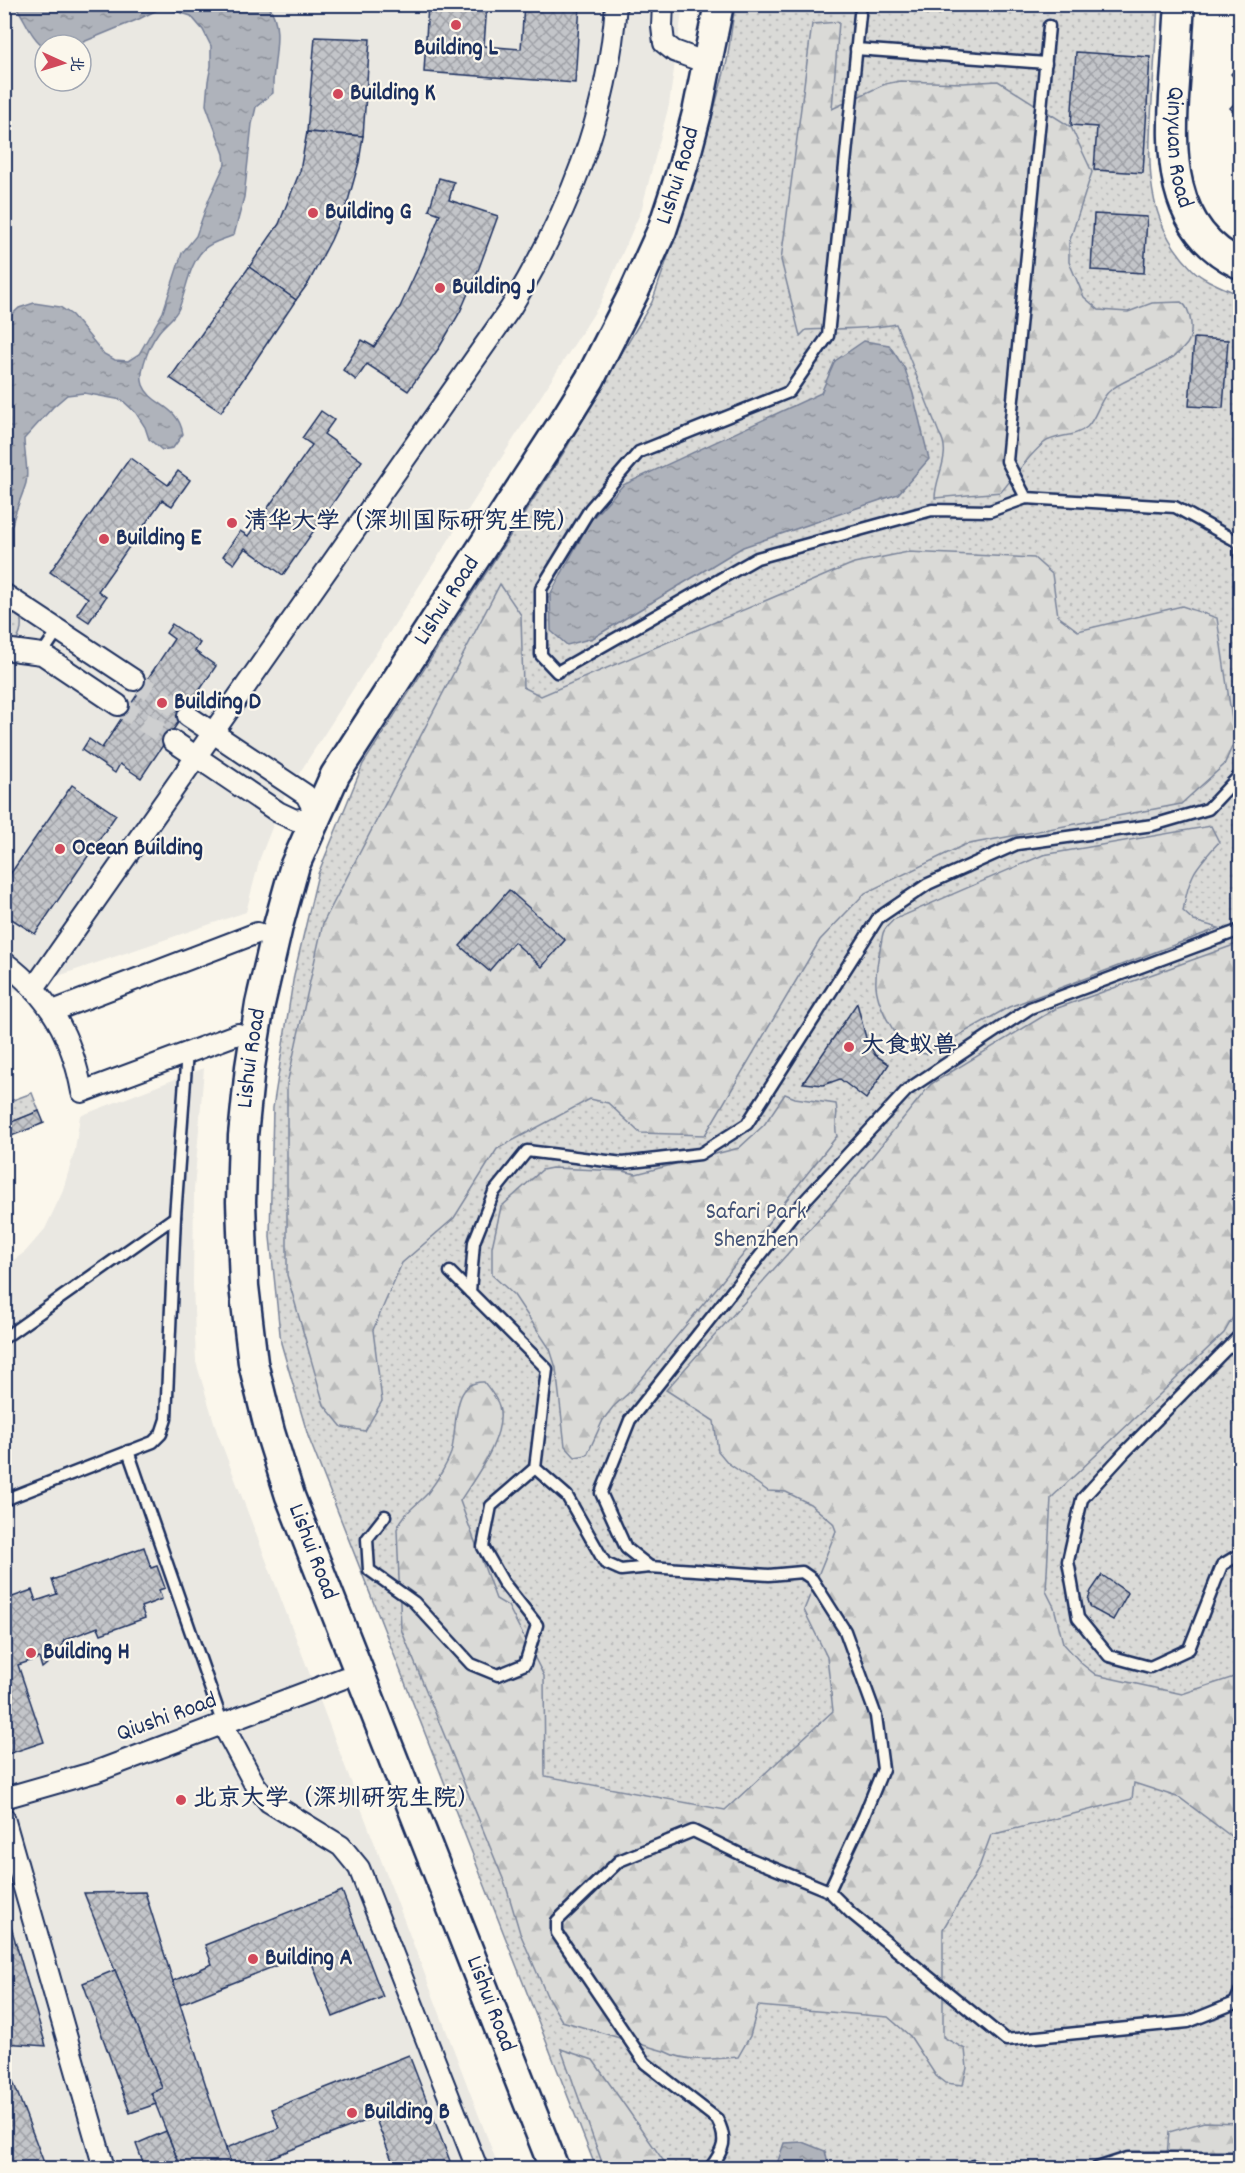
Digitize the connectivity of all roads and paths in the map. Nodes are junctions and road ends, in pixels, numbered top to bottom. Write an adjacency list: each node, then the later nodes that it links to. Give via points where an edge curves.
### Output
1 (616, 4): 21 (street, via 604,91 590,144 566,207 537,264 510,309)
2 (663, 4): 9 (street, via 664,43)
3 (701, 4): 9 (main road, Lishui Road)
4 (719, 4): 25 (main road, Lishui Road, via 683,166 657,241 619,325 564,421 335,775)
5 (1180, 4): 11 (main road, Qinyuan Road, via 1172,132 1174,172 1186,208 1201,233 1226,257)
6 (860, 14): 8 (lane)
7 (1049, 26): 10 (lane)
8 (856, 49): 10 (lane); 12 (lane, via 828,336 789,392 639,452 590,509 541,589 541,655 557,672 757,558 932,510 990,511)
9 (693, 58): 25 (main road, Lishui Road, via 672,147 640,241 618,290 551,410 319,764)
10 (1046, 63): 12 (lane, via 1007,461)
11 (1240, 264)
12 (1026, 498): 13 (lane, via 1175,507 1240,543)
13 (1240, 555)
14 (4, 594): 15 (street)
15 (58, 630): 17 (lane); 18 (street)
16 (4, 649): 17 (street)
17 (42, 654): 19 (street)
18 (134, 680)
19 (118, 705)
20 (188, 716): 21 (street)
21 (213, 732): 23 (street); 25 (street)
22 (173, 741): 23 (street)
23 (196, 757): 25 (street, via 278,812); 29 (street)
24 (1240, 775): 35 (lane, via 1208,808 1153,825 1017,844 928,884 878,918 747,1124 700,1154 623,1163 527,1151 494,1192 474,1242)
25 (306, 810): 27 (main road, Lishui Road, via 279,856); 54 (main road, Lishui Road, via 260,1004 243,1136 244,1286 253,1363 290,1496)
26 (1240, 930): 43 (lane, via 1030,1008 907,1090 891,1107 798,1208 630,1420 601,1493 627,1548)
27 (257, 933): 30 (street); 31 (main road, Lishui Road)
28 (4, 962): 29 (street)
29 (34, 988): 30 (street)
30 (53, 1011): 32 (street, via 72,1050 82,1092)
31 (238, 1034): 32 (street); 44 (main road, Lishui Road, via 227,1200 238,1368 277,1503)
32 (187, 1052): 33 (lane)
33 (175, 1217): 37 (lane); 38 (lane, via 166,1419 161,1434 153,1442)
34 (450, 1272): 35 (lane)
35 (470, 1292): 39 (lane, via 547,1369)
36 (1240, 1335): 42 (lane, via 1082,1499 1068,1561 1078,1618 1109,1656 1150,1667 1189,1649 1222,1565)
37 (4, 1338)
38 (129, 1451): 40 (lane); 45 (lane)
39 (535, 1468): 41 (lane, via 491,1506 483,1547 503,1582 537,1624 525,1664 498,1676 471,1664 414,1602 369,1570 367,1539); 43 (lane, via 567,1496 605,1563 621,1570)
40 (4, 1500)
41 (385, 1516)
42 (1240, 1554)
43 (650, 1567): 48 (lane, via 769,1575 802,1572 812,1579 845,1631 876,1716 883,1769)
44 (344, 1678): 45 (street, Qiushi Road); 53 (main road, Lishui Road)
45 (223, 1725): 46 (street, Qiushi Road, via 95,1772); 52 (street, via 255,1785 269,1802 341,1846 359,1868)
46 (4, 1798)
47 (4, 1818): 51 (street)
48 (829, 1891): 49 (lane, via 1006,2040 1188,2022 1235,2002); 55 (lane, via 693,1832 619,1861 557,1921 557,1933 645,2063 717,2119 724,2132 723,2150)
49 (1240, 1992)
50 (1240, 2158): 56 (lane, via 1128,2158)
51 (104, 2169)
52 (477, 2169)
53 (535, 2169)
54 (554, 2169)
55 (710, 2169)
56 (1097, 2169)

